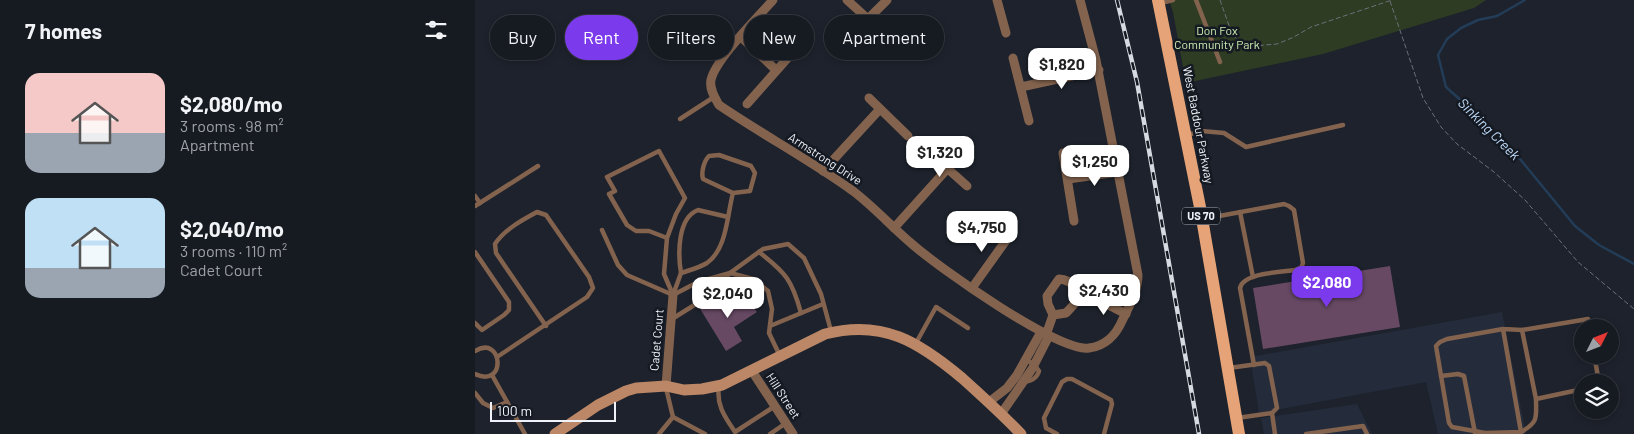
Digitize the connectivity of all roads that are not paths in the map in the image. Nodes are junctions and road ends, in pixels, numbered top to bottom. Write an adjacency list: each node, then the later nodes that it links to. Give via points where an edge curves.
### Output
1 (773, 0): 12 (street)
2 (847, 0): 9 (street)
3 (887, 0): 10 (street)
4 (997, 0): 11 (street)
5 (1080, 0): 17 (street, Armstrong Drive)
6 (1173, 0): 8 (lane)
7 (1196, 0): 15 (lane)
8 (1159, 2): 27 (main road, West Baddour Parkway / US 70)
9 (864, 15)
10 (872, 15)
11 (1007, 33)
12 (741, 37): 16 (street); 19 (street, via 720,61 711,80)
13 (1013, 58): 18 (street)
14 (785, 60): 16 (street)
15 (1220, 62)
16 (776, 70): 21 (street)
17 (1099, 70): 18 (street); 33 (street, Armstrong Drive)
18 (1021, 87): 24 (street)
19 (714, 97): 23 (lane); 32 (street, Armstrong Drive, via 719,105 743,122)
20 (869, 98): 22 (street)
21 (747, 104)
22 (880, 109): 26 (street); 32 (street)
23 (680, 119)
24 (1029, 121)
25 (1343, 125): 27 (lane, via 1246,147 1224,133 1202,132)
26 (908, 136)
27 (1185, 136): 42 (main road, West Baddour Parkway / US 70)
28 (929, 152): 31 (street)
29 (1063, 154): 34 (street)
30 (538, 166): 38 (lane)
31 (948, 168): 35 (street); 44 (street)
32 (823, 171): 44 (street, Armstrong Drive, via 855,193)
33 (1118, 172): 34 (street); 60 (street, Armstrong Drive, via 1138,275 1138,285)
34 (1068, 179): 43 (street)
35 (967, 186)
36 (733, 193): 36 (lane, via 750,191 754,170 719,155 709,156 703,179); 41 (lane)
37 (475, 196): 38 (lane)
38 (480, 203): 39 (lane)
39 (475, 206)
40 (1240, 212): 42 (lane); 52 (lane); 52 (lane, via 1284,204 1294,210 1303,263 1301,268)
41 (728, 217): 50 (lane, via 718,251 708,262); 50 (lane, via 699,210 692,213 680,240)
42 (1202, 219): 77 (main road, West Baddour Parkway / US 70)
43 (1074, 221)
44 (894, 228): 54 (street, Armstrong Drive, via 913,246)
45 (602, 230): 56 (lane, via 618,265 627,275)
46 (1012, 232): 54 (street)
47 (667, 238): 47 (lane, via 685,198 659,151 607,177 615,191 609,194 627,225 636,231); 56 (lane, via 664,274)
48 (475, 252): 64 (lane, via 509,302 509,310 482,330)
49 (759, 252): 51 (lane); 58 (lane, via 788,244 804,258); 59 (lane, via 790,280)
50 (681, 273): 56 (lane)
51 (730, 273): 53 (lane); 55 (lane); 66 (lane, via 753,279 768,291 772,310)
52 (1253, 277): 76 (lane, via 1245,280 1240,288)
53 (705, 280): 55 (lane, via 712,285); 56 (lane)
54 (972, 288): 71 (street, Armstrong Drive)
55 (712, 294): 62 (lane)
56 (673, 295): 62 (street, Cadet Court)
57 (1093, 296): 60 (street)
58 (823, 304): 59 (lane); 70 (lane)
59 (801, 313): 66 (lane)
60 (1125, 314): 71 (street, Armstrong Drive, via 1118,331 1109,340 1089,349 1069,345)
61 (1053, 315): 71 (street)
62 (672, 319): 83 (street, Cadet Court)
63 (1574, 322): 69 (lane)
64 (475, 323)
65 (546, 326): 65 (lane, via 587,297 593,288 589,277 546,215 537,212 495,244 496,253); 74 (lane)
66 (770, 326): 75 (lane, via 769,333)
67 (968, 328): 72 (lane, via 936,307)
68 (1503, 329): 69 (lane); 81 (lane, via 1440,342 1436,346); 96 (lane)
69 (1522, 330): 87 (lane)
70 (831, 332): 72 (street, via 871,329 901,336); 75 (street)
71 (1045, 334): 82 (street)
72 (915, 344): 89 (street, via 943,362)
73 (475, 351): 74 (lane, via 488,348)
74 (497, 357): 80 (lane, via 497,368)
75 (781, 357): 78 (street)
76 (1254, 365): 77 (lane); 91 (lane, via 1265,363 1271,371 1277,408)
77 (1228, 368): 94 (main road, West Baddour Parkway / US 70)
78 (752, 371): 84 (street); 90 (street, Hill Street)
79 (475, 374): 80 (lane)
80 (492, 375): 88 (lane)
81 (1441, 376): 97 (lane, via 1449,423 1452,427); 97 (lane, via 1464,376)
82 (1018, 380): 89 (street); 92 (street)
83 (666, 386): 84 (street, via 684,390); 93 (lane); 99 (street, via 636,388 615,396)
84 (720, 386): 90 (lane, via 717,396 721,412 735,432)
85 (1574, 391): 87 (lane)
86 (475, 392): 88 (lane, via 483,403 493,408)
87 (1536, 399): 96 (lane, via 1534,424)
88 (507, 402): 98 (lane)
89 (989, 402): 92 (street)
90 (775, 406): 95 (street, Hill Street)
91 (1272, 413): 94 (lane); 108 (lane)
92 (1001, 414): 104 (street)
93 (673, 418): 100 (lane); 101 (lane)
94 (1236, 418): 107 (main road, West Baddour Parkway / US 70)
95 (786, 423): 102 (lane); 103 (street, Hill Street)
96 (1521, 432): 97 (lane)
97 (1474, 433)
98 (525, 434)
99 (555, 434)
100 (659, 434)
101 (705, 434)
102 (770, 434)
103 (793, 434)
104 (1021, 434)
105 (1057, 434): 106 (lane, via 1046,428 1044,418 1062,382 1073,379 1111,400)
106 (1104, 434)
107 (1239, 434)
108 (1275, 434)
109 (1306, 434): 110 (lane, via 1363,426)
110 (1367, 434)

